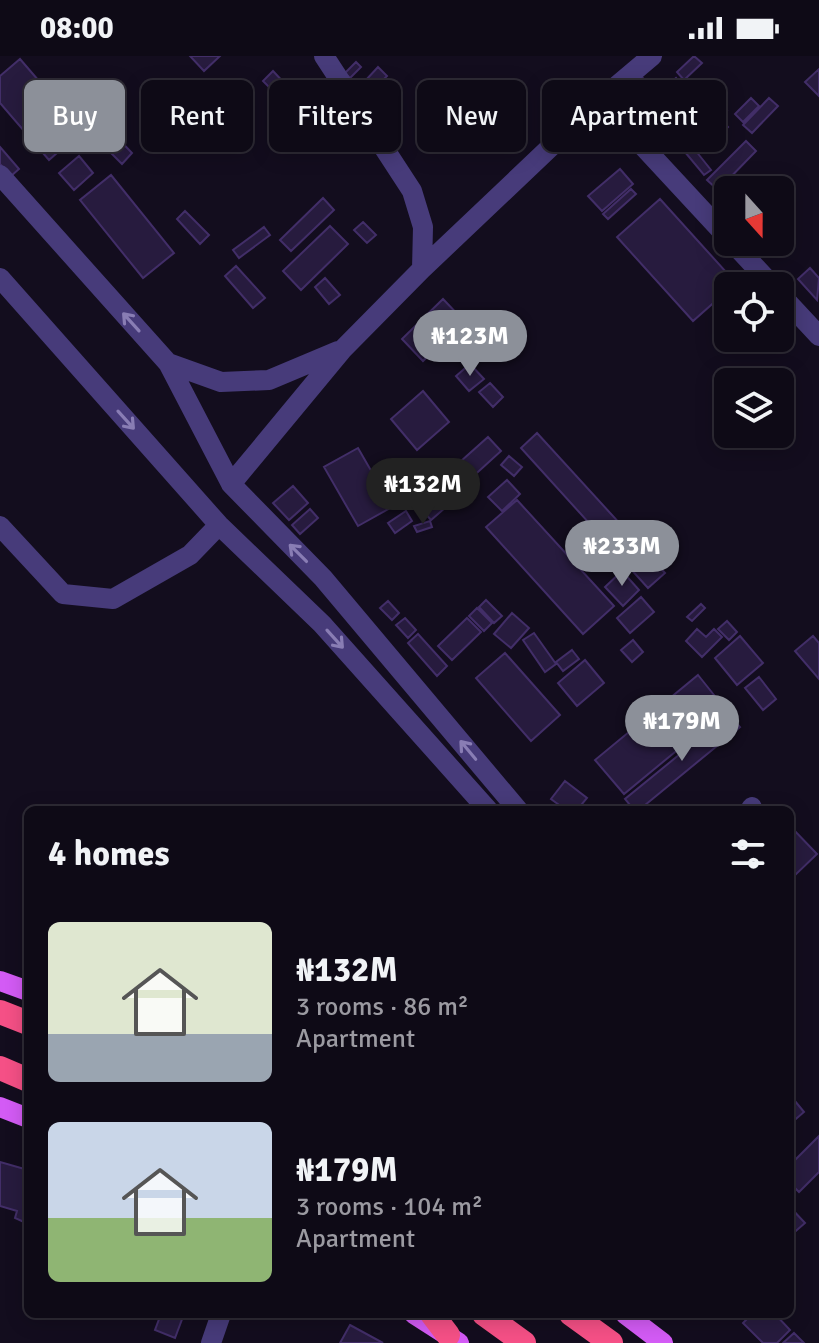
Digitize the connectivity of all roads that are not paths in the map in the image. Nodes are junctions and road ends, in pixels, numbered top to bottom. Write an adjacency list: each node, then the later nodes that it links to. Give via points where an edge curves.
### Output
1 (324, 56): 9 (street, via 412,191 423,227)
2 (652, 56): 3 (street)
3 (624, 80)
4 (545, 152): 9 (street)
5 (648, 152): 7 (street)
6 (0, 175): 15 (street, one-way to 6)
7 (714, 223)
8 (745, 256): 10 (street)
9 (422, 269): 14 (street)
10 (760, 272)
11 (0, 278): 17 (street, one-way to 17)
12 (794, 309): 13 (street)
13 (819, 336)
14 (342, 350): 15 (street, via 269,380 221,382); 16 (street)
15 (168, 363): 16 (street)
16 (231, 484): 20 (street, one-way to 16, via 323,578)
17 (219, 525): 18 (street, via 190,555 113,599 63,594); 19 (street, one-way to 19, via 322,624)
18 (0, 526)
19 (484, 806)
20 (515, 806)
21 (0, 981): 22 (main road)
22 (24, 990)
23 (0, 1012): 24 (highway)
24 (24, 1021)
25 (0, 1068): 26 (highway)
26 (24, 1078)
27 (0, 1107): 28 (main road)
28 (24, 1116)
29 (220, 1318): 36 (street)
30 (420, 1318): 35 (main road)
31 (436, 1318): 35 (highway)
32 (490, 1318): 37 (highway)
33 (577, 1318): 38 (highway)
34 (630, 1318): 39 (main road)
35 (454, 1339)
36 (211, 1343)
37 (524, 1343)
38 (611, 1343)
39 (663, 1343)

